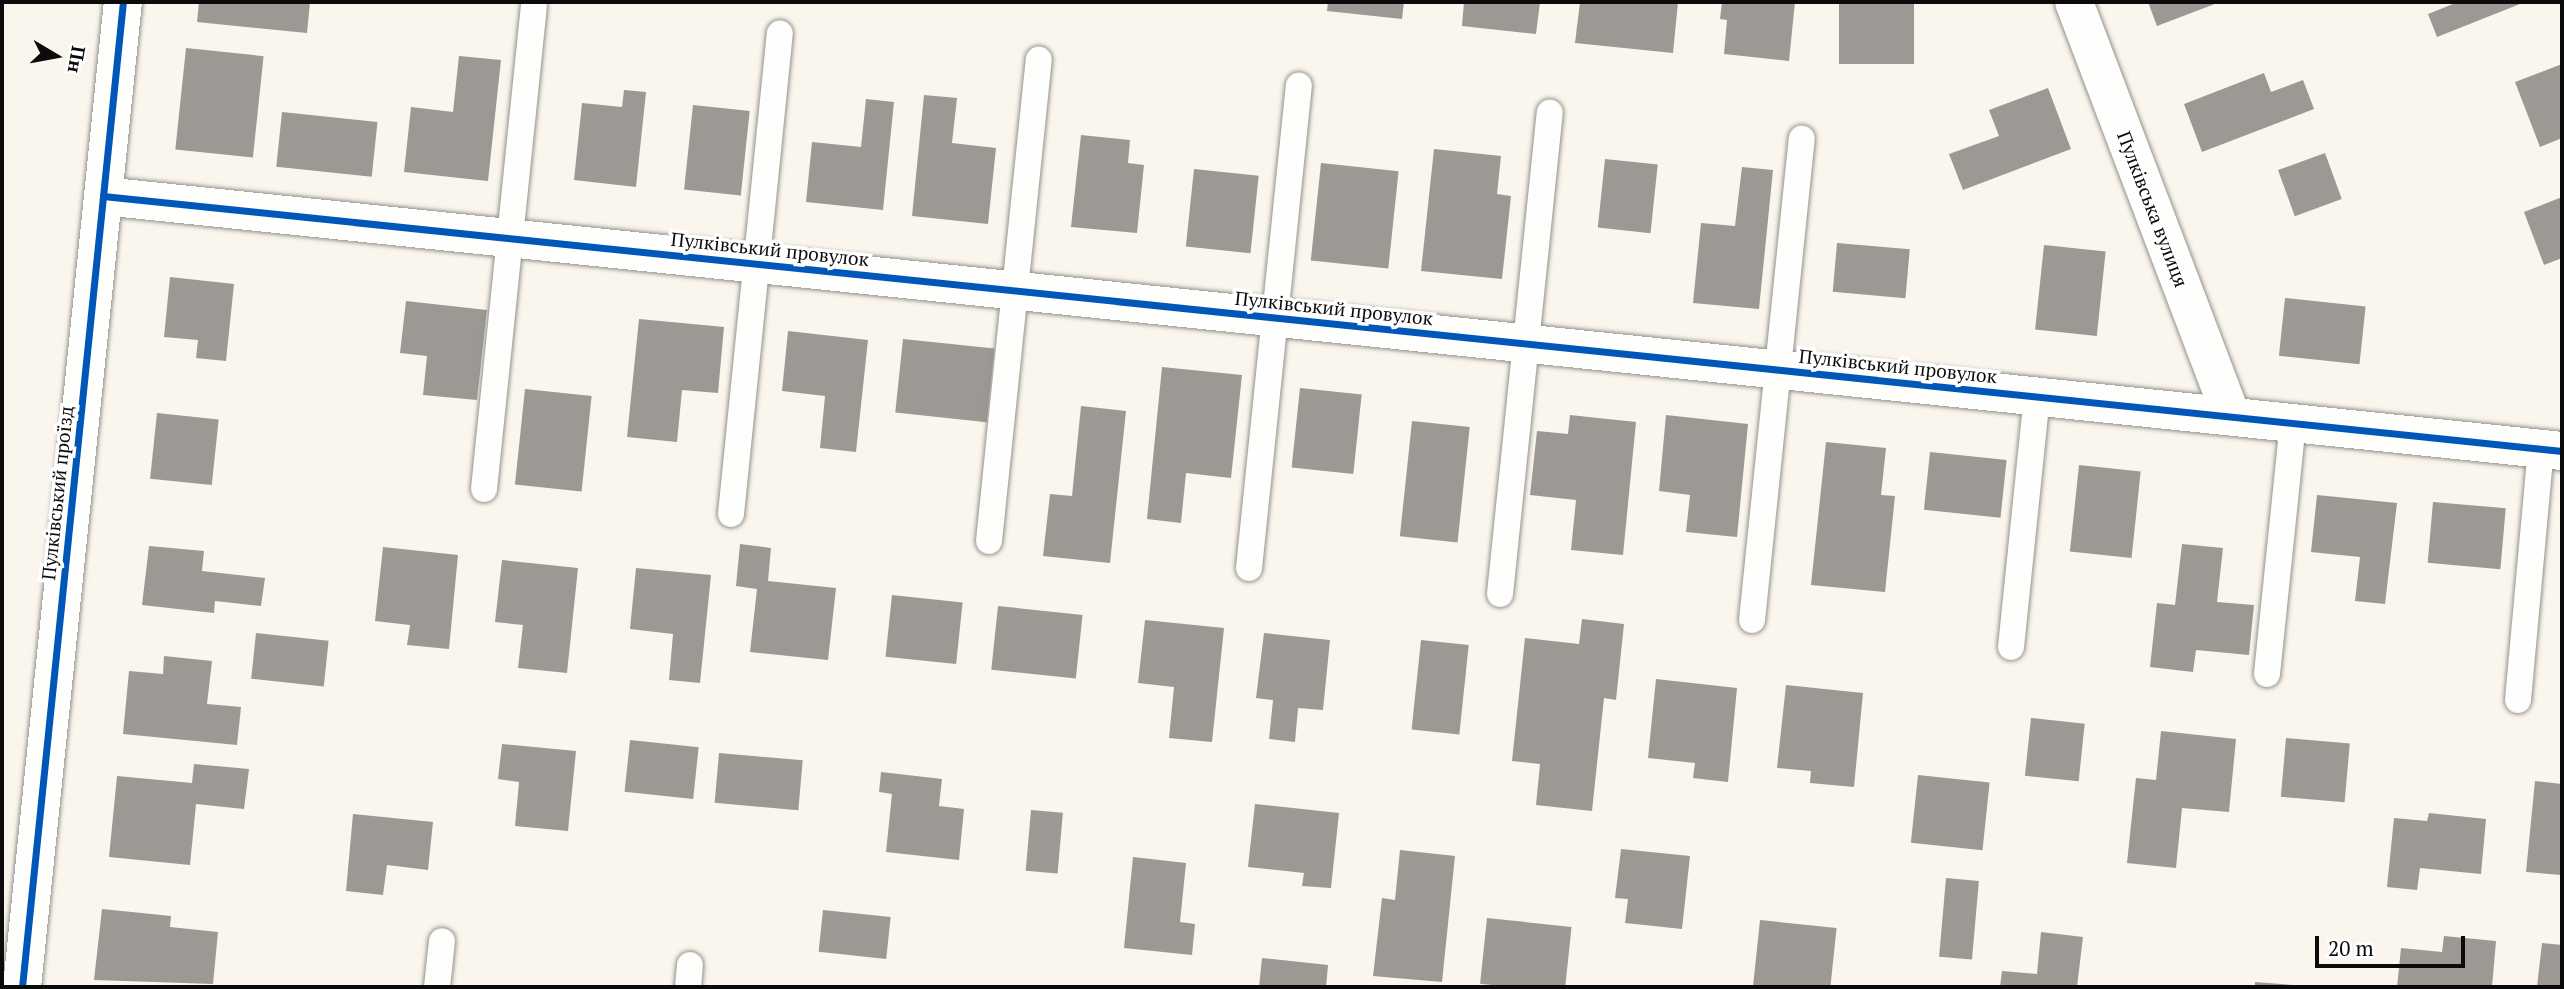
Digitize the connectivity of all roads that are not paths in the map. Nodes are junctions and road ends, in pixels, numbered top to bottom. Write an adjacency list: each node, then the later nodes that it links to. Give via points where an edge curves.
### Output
1 (123, 2): 9 (street, Пулківський проїзд)
2 (2074, 2): 17 (street, Пулківська вулиця)
3 (534, 8): 10 (lane)
4 (780, 33): 11 (lane)
5 (1040, 60): 12 (lane)
6 (1299, 86): 13 (lane)
7 (1550, 113): 14 (lane)
8 (1802, 139): 15 (lane)
9 (103, 196): 10 (street, Пулківський провулок); 30 (street, Пулківський проїзд)
10 (510, 238): 11 (street, Пулківський провулок); 20 (lane)
11 (757, 264): 12 (street, Пулківський провулок); 21 (lane)
12 (1015, 291): 13 (street, Пулківський провулок); 22 (lane)
13 (1275, 317): 14 (street, Пулківський провулок); 23 (lane)
14 (1527, 344): 15 (street, Пулківський провулок); 24 (lane)
15 (1778, 369): 16 (street, Пулківський провулок); 25 (lane)
16 (2037, 396): 17 (street, Пулківський провулок); 26 (lane)
17 (2231, 416): 18 (street, Пулківський провулок)
18 (2293, 423): 19 (street, Пулківський провулок); 27 (lane)
19 (2552, 450): 28 (lane)
20 (484, 489)
21 (731, 514)
22 (989, 541)
23 (1249, 569)
24 (1500, 594)
25 (1752, 620)
26 (2011, 647)
27 (2267, 674)
28 (2518, 700)
29 (442, 941): 31 (lane)
30 (22, 987)
31 (438, 987)

